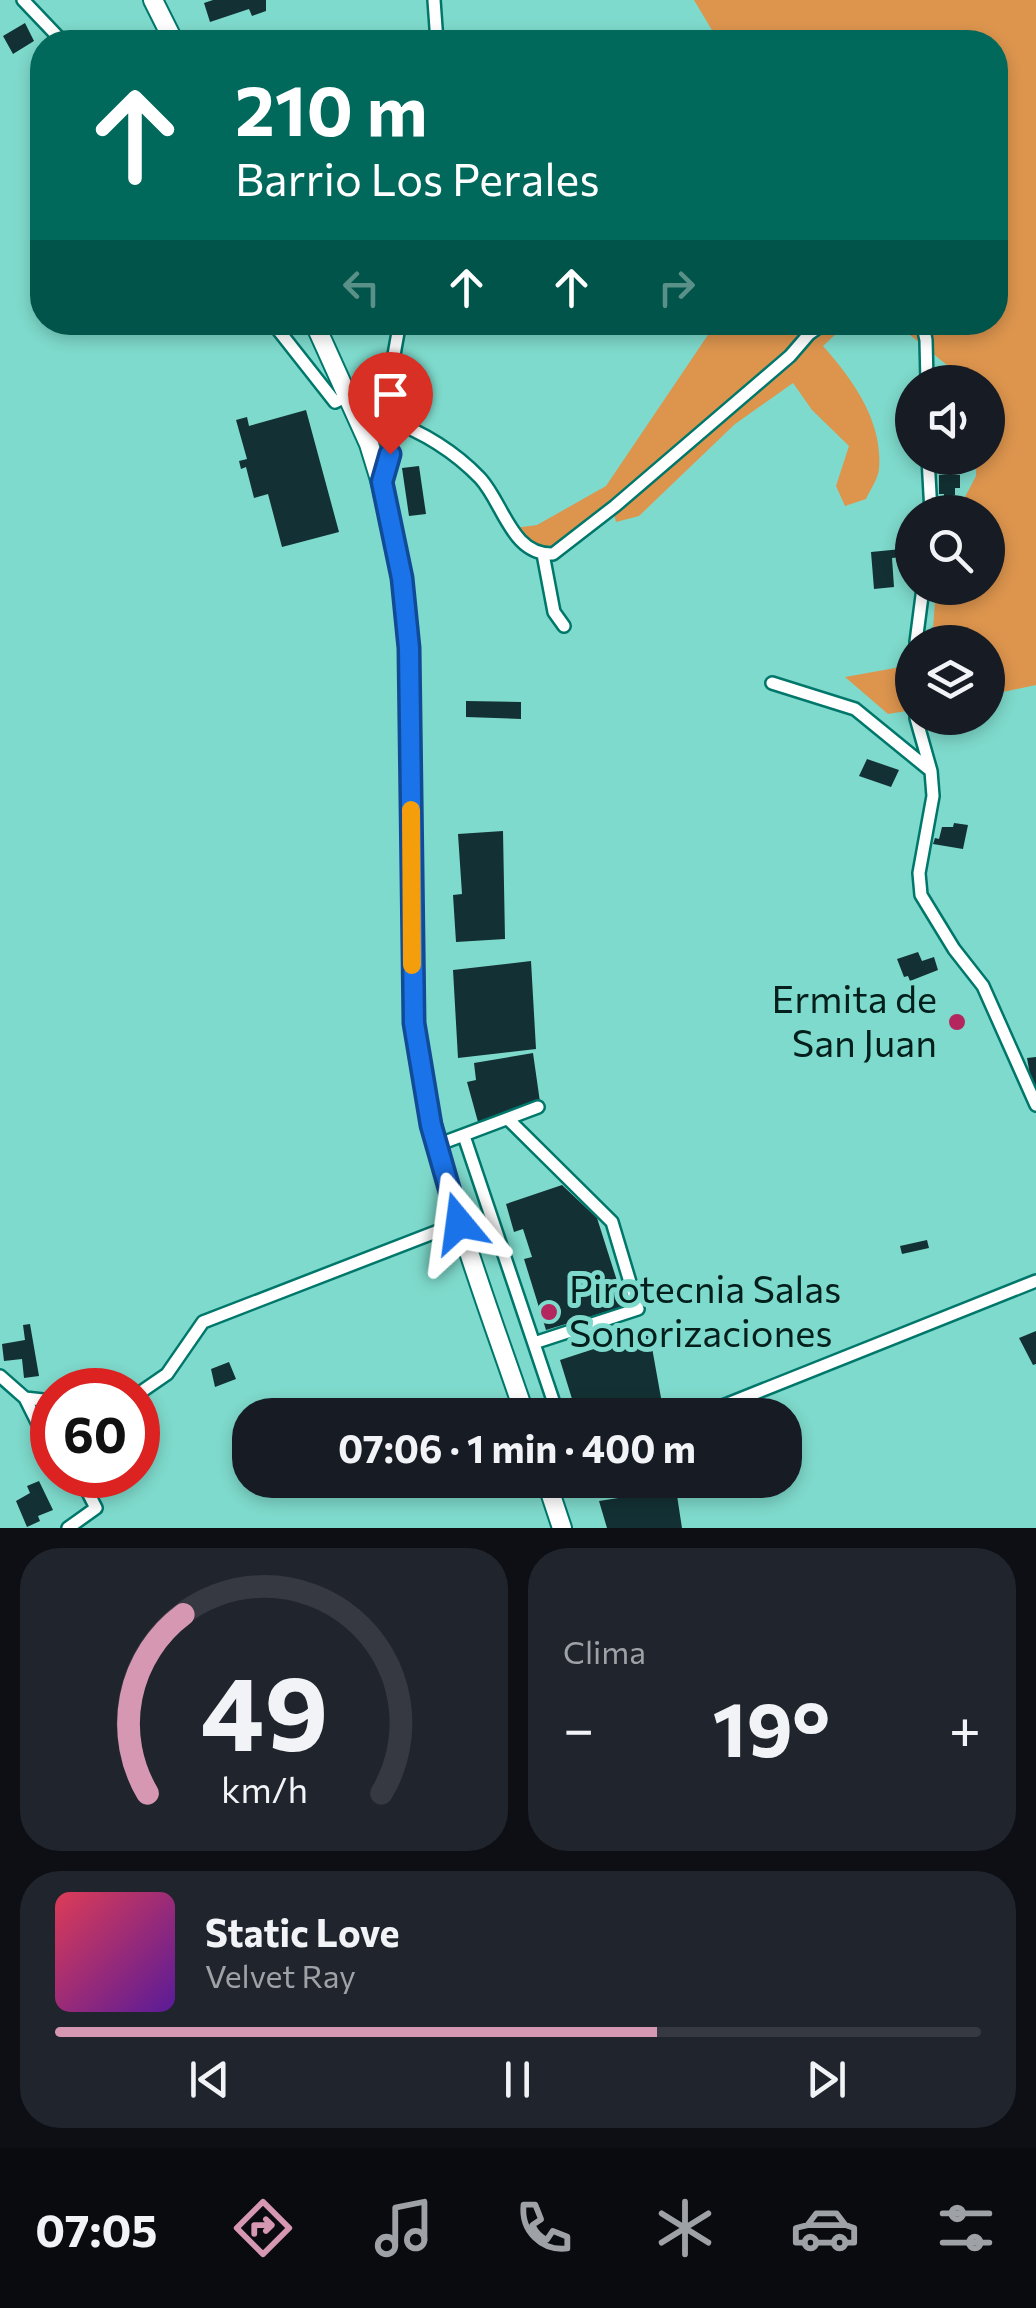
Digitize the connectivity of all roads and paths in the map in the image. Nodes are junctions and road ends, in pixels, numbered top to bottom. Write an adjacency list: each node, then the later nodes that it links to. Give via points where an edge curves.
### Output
1 (23, 0): 4 (street)
2 (153, 0): 5 (main road)
3 (434, 0): 6 (street)
4 (51, 30)
5 (168, 30)
6 (436, 30)
7 (282, 335): 13 (street, via 335,402)
8 (320, 335): 13 (main road)
9 (398, 335): 14 (street)
10 (808, 335): 16 (street, via 564,549)
11 (925, 335): 12 (street)
12 (927, 365)
13 (348, 395): 15 (main road)
14 (387, 419): 15 (street, via 390,454); 16 (street, via 424,433 458,458 534,553)
15 (382, 482): 25 (main road, via 406,615 414,1023)
16 (543, 554): 17 (street, via 554,612)
17 (564, 626)
18 (772, 683): 20 (street, via 860,712)
19 (921, 735): 20 (street)
20 (931, 771): 21 (street, via 921,895 983,986)
21 (1036, 1105)
22 (538, 1108): 23 (street)
23 (508, 1119): 24 (street); 28 (street, via 612,1222 638,1310)
24 (464, 1136): 25 (street); 28 (street)
25 (436, 1145): 26 (main road)
26 (459, 1223): 30 (street, via 204,1322); 33 (main road)
27 (1036, 1281): 35 (street)
28 (534, 1343): 34 (street)
29 (0, 1376): 31 (street)
30 (160, 1379)
31 (25, 1398): 32 (street); 36 (street)
32 (30, 1398)
33 (519, 1398)
34 (552, 1398)
35 (743, 1398)
36 (30, 1408)
37 (91, 1498): 39 (street, via 96,1508)
38 (552, 1498): 40 (main road)
39 (68, 1528)
40 (562, 1528)

